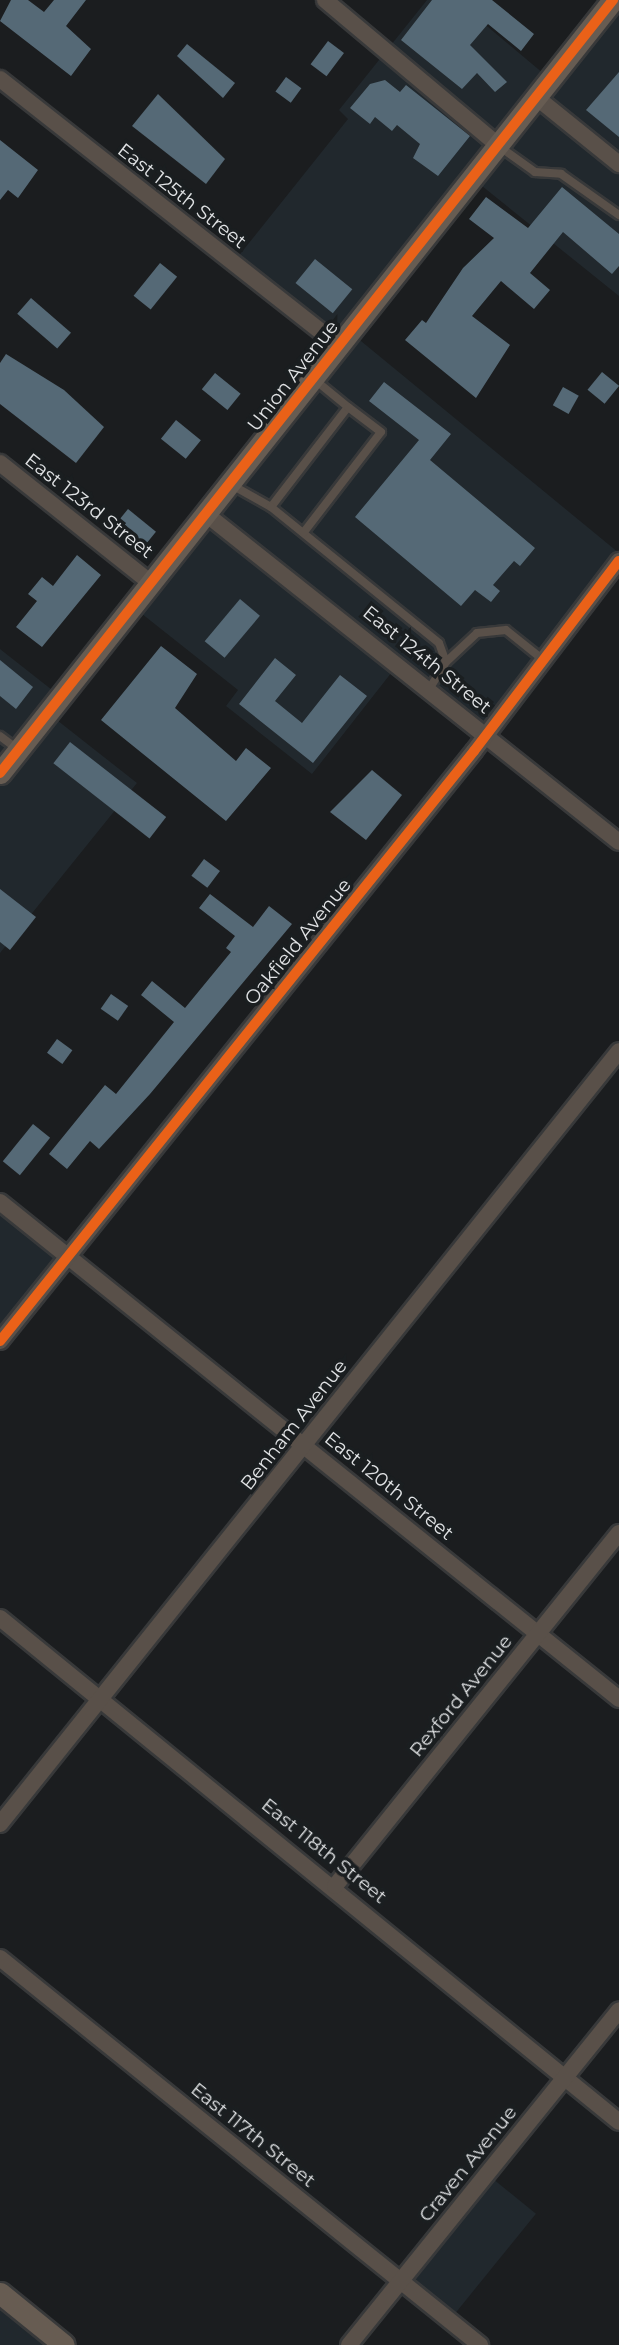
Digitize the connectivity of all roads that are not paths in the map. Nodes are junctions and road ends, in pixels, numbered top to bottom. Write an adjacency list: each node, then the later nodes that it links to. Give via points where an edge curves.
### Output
1 (325, 0): 5 (street)
2 (613, 0): 4 (main road, Union Avenue)
3 (0, 79): 8 (street, East 125th Street)
4 (537, 97): 5 (main road, Union Avenue); 6 (street)
5 (498, 145): 7 (lane, via 535,172 561,174); 8 (main road, Union Avenue)
6 (619, 164)
7 (619, 215)
8 (339, 346): 9 (main road, Union Avenue)
9 (313, 378): 10 (lane); 12 (main road, Union Avenue)
10 (348, 407): 13 (lane); 15 (lane, via 381,432)
11 (0, 463): 17 (street, East 123rd Street)
12 (230, 484): 13 (lane); 14 (main road, Union Avenue)
13 (271, 507): 15 (lane)
14 (206, 514): 17 (main road, Union Avenue); 20 (street, East 124th Street)
15 (304, 533): 19 (lane, via 439,643)
16 (619, 561): 18 (street, Oakfield Avenue)
17 (151, 583): 23 (main road, Union Avenue)
18 (541, 658): 19 (lane, via 506,630 477,633); 21 (street, Oakfield Avenue)
19 (446, 662): 20 (lane)
20 (430, 688): 21 (street, East 124th Street)
21 (485, 733): 25 (street, East 124th Street); 28 (street, Oakfield Avenue)
22 (0, 736): 23 (lane)
23 (18, 750): 24 (main road, Union Avenue)
24 (0, 773)
25 (619, 842)
26 (619, 1051): 30 (street, Benham Avenue)
27 (0, 1202): 28 (street, East 120th Street)
28 (66, 1256): 29 (street, Oakfield Avenue); 30 (street, East 120th Street)
29 (0, 1341)
30 (306, 1445): 33 (street, East 120th Street); 35 (street, Benham Avenue)
31 (619, 1533): 33 (street, Rexford Avenue)
32 (0, 1618): 35 (street, East 118th Street)
33 (539, 1634): 34 (street, East 120th Street); 37 (street, Rexford Avenue)
34 (619, 1699)
35 (102, 1701): 36 (street, Benham Avenue); 37 (street, East 118th Street)
36 (0, 1824)
37 (335, 1886): 40 (street, East 118th Street)
38 (0, 1958): 42 (street, East 117th Street)
39 (619, 2010): 40 (street, Craven Avenue)
40 (564, 2077): 41 (street, East 118th Street); 42 (street, Craven Avenue)
41 (619, 2122)
42 (400, 2282): 45 (street, Craven Avenue); 46 (street, East 117th Street)
43 (0, 2293): 44 (main road)
44 (64, 2345)
45 (349, 2345)
46 (480, 2345)

